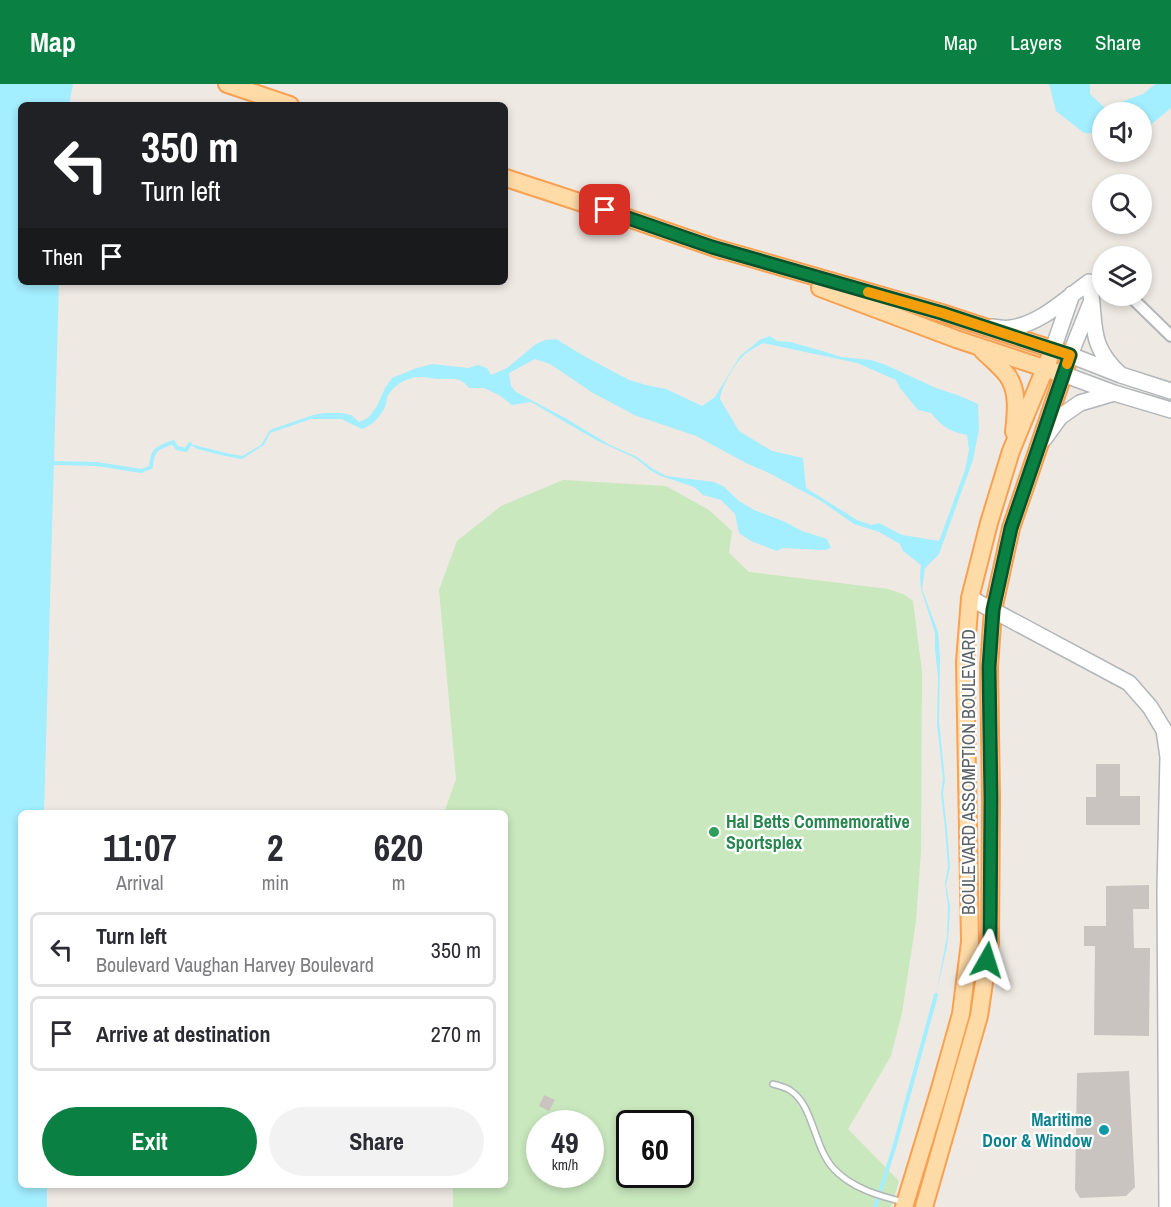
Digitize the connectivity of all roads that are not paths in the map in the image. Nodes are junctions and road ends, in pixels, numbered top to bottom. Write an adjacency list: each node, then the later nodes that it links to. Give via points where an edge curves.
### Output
1 (227, 84): 2 (main road)
2 (281, 102)
3 (508, 179): 4 (main road)
4 (712, 247): 10 (main road); 12 (main road)
5 (1092, 283): 6 (street)
6 (1072, 294): 10 (street, via 1054,309 1026,323 1010,328); 13 (street, BOULEVARD ASSOMPTION BOULEVARD)
7 (1092, 299): 14 (street, BOULEVARD ASSOMPTION BOULEVARD)
8 (1092, 306): 16 (street, via 1096,340 1106,360)
9 (1140, 306): 11 (street)
10 (986, 327): 13 (main road)
11 (1171, 336)
12 (978, 346): 15 (main road); 22 (main road, via 1013,384 1016,414)
13 (1053, 349): 14 (main road); 15 (main road, BOULEVARD ASSOMPTION BOULEVARD)
14 (1075, 357): 16 (street); 17 (main road, BOULEVARD ASSOMPTION BOULEVARD)
15 (1046, 368): 17 (main road); 22 (main road, BOULEVARD ASSOMPTION BOULEVARD)
16 (1121, 375): 18 (street)
17 (1068, 376): 19 (street); 21 (main road, BOULEVARD ASSOMPTION BOULEVARD)
18 (1171, 391)
19 (1114, 393): 20 (street); 21 (street, via 1080,403 1060,417)
20 (1171, 410)
21 (1038, 449): 24 (main road, BOULEVARD ASSOMPTION BOULEVARD, via 1011,528)
22 (1011, 451): 23 (main road, BOULEVARD ASSOMPTION BOULEVARD)
23 (970, 598): 24 (street); 26 (main road, BOULEVARD ASSOMPTION BOULEVARD, via 965,662 970,942 961,1014)
24 (993, 610): 27 (main road, BOULEVARD ASSOMPTION BOULEVARD, via 989,667 990,942 979,1016); 28 (street, via 1129,683 1164,730 1168,757)
25 (773, 1084): 26 (lane, via 791,1090 806,1107 823,1153 833,1168 850,1183)
26 (909, 1206)
27 (924, 1207)
28 (1167, 1207)

